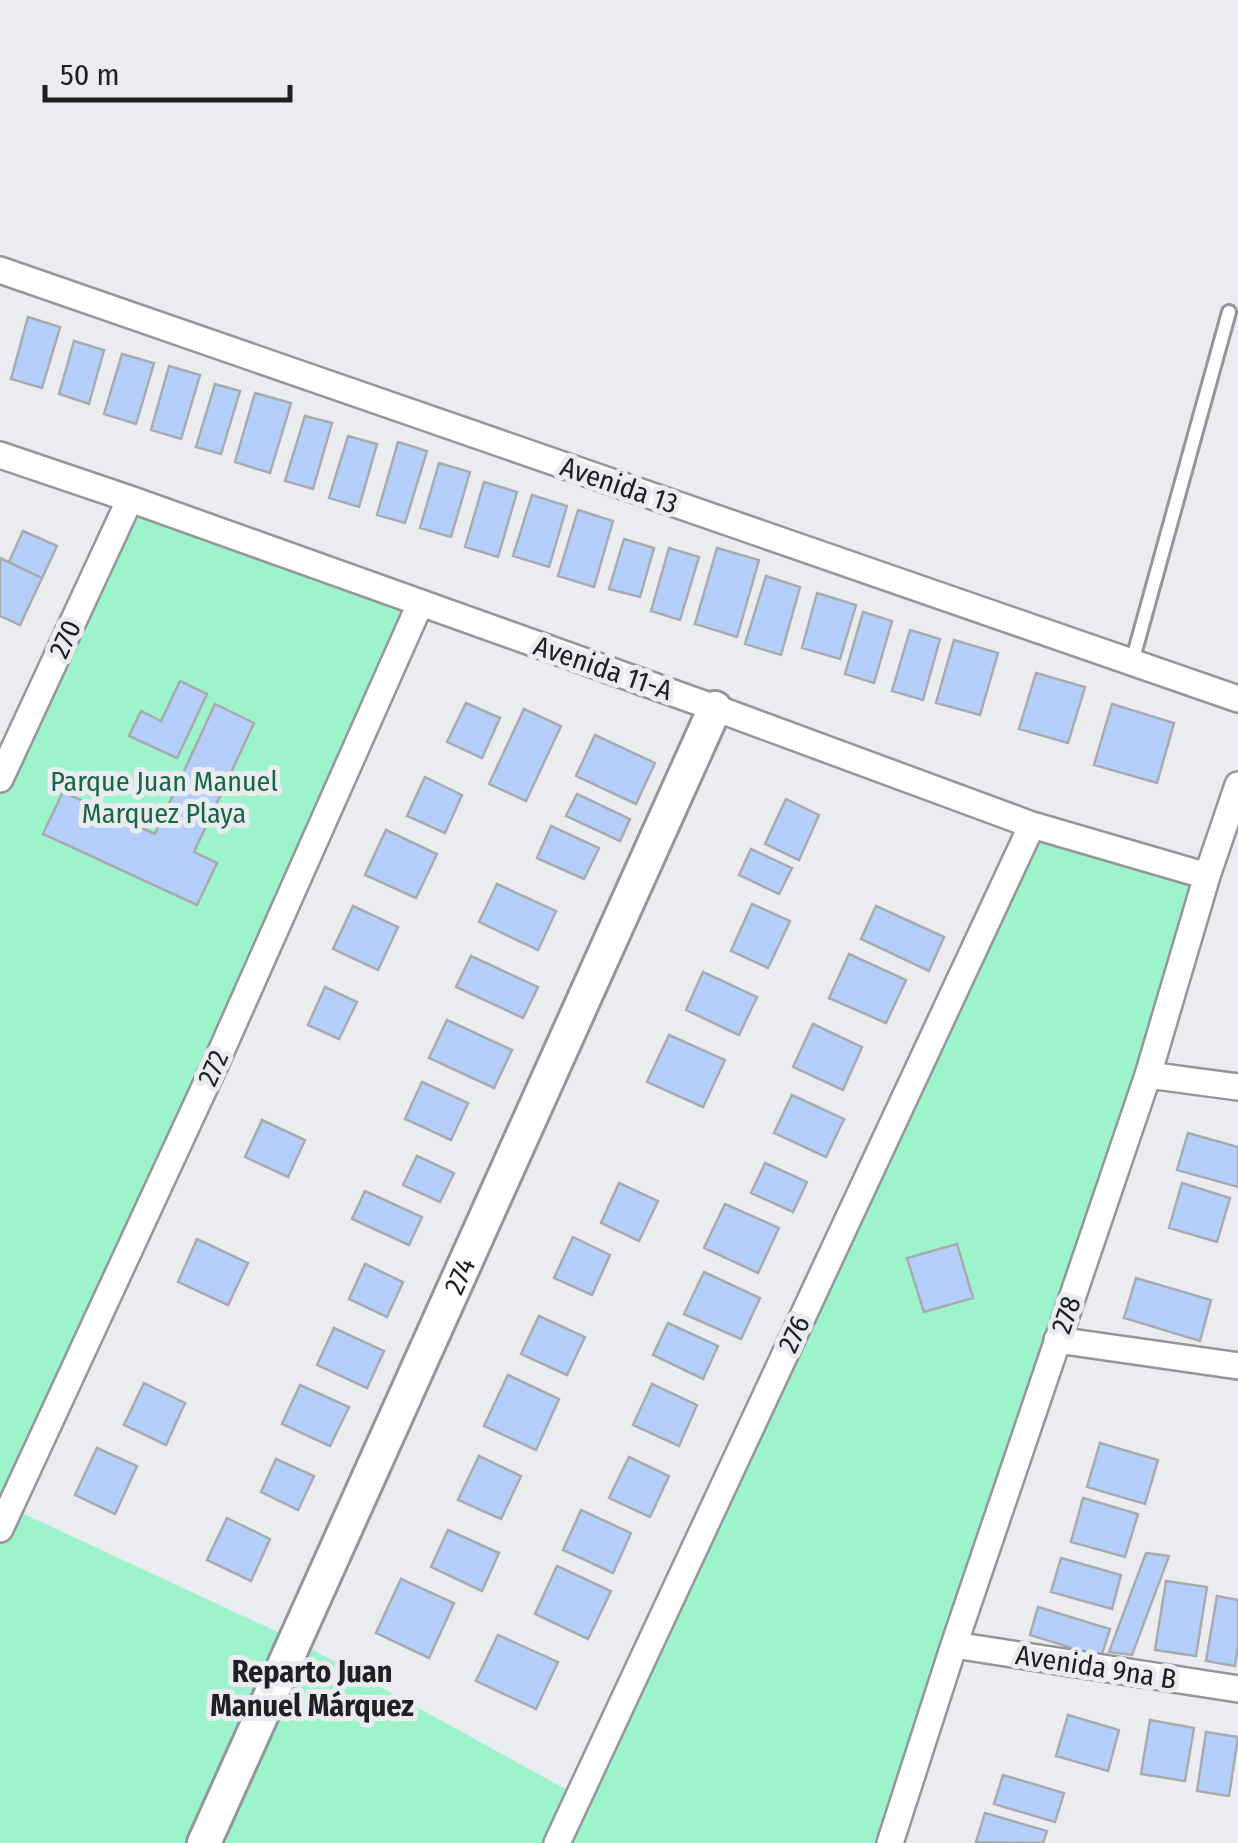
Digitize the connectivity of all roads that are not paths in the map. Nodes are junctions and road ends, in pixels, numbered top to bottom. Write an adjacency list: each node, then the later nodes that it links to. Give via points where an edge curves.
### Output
1 (0, 270): 6 (street, Avenida 13)
2 (1229, 312): 6 (lane)
3 (0, 455): 4 (street, Avenida 11-A)
4 (130, 499): 5 (street, Avenida 11-A); 9 (street, 270)
5 (420, 604): 8 (street, Avenida 11-A); 17 (street, 272)
6 (1132, 662): 7 (street, Avenida 13)
7 (1238, 699)
8 (716, 708): 11 (street, Avenida 11-A); 20 (street, 274)
9 (0, 779)
10 (1238, 785): 12 (street, 278)
11 (1032, 825): 12 (street, Avenida 11-A); 21 (street, 276)
12 (1207, 876): 13 (street, 278)
13 (1148, 1074): 14 (street); 15 (street, 278)
14 (1238, 1087)
15 (1057, 1340): 16 (street); 18 (street, 278)
16 (1238, 1366)
17 (0, 1529)
18 (954, 1645): 19 (street, Avenida 9na B); 22 (street, 278)
19 (1238, 1689)
20 (204, 1843)
21 (556, 1843)
22 (890, 1843)

